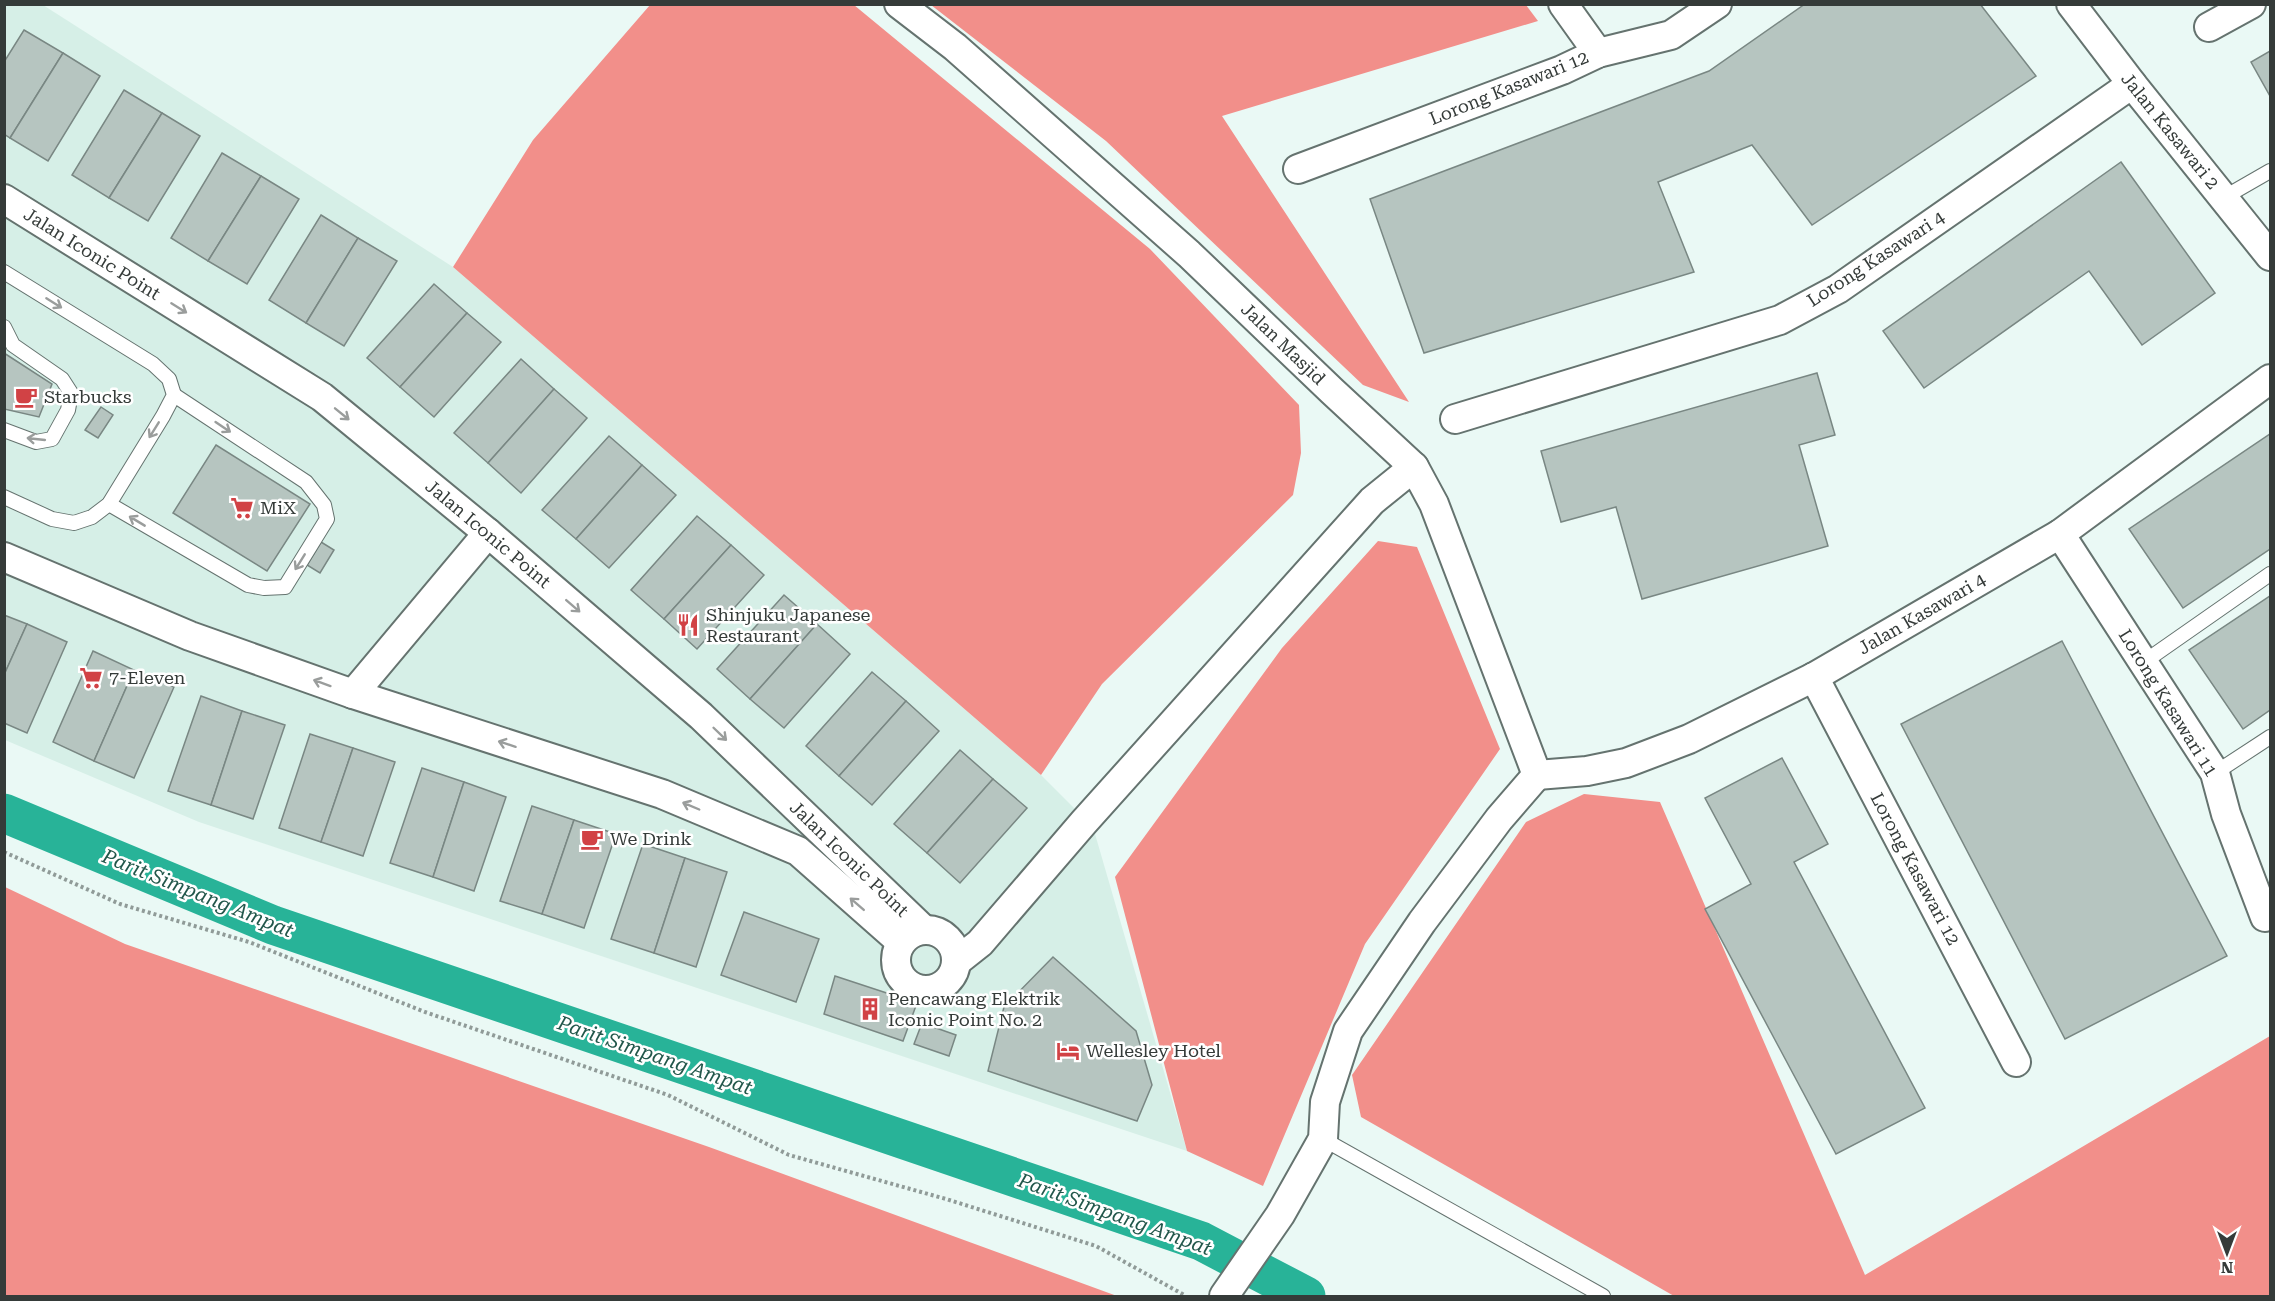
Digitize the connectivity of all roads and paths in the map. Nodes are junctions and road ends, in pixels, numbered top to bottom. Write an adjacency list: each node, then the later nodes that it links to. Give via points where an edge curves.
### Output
1 (899, 4): 20 (street, Jalan Masjid, via 955,47 1189,254)
2 (1563, 4): 7 (street)
3 (1717, 4): 7 (street, Lorong Kasawari 12, via 1671,35)
4 (2071, 4): 8 (street, Jalan Kasawari 2)
5 (2252, 4): 6 (street)
6 (2209, 27)
7 (1598, 53): 9 (street, Lorong Kasawari 12)
8 (2132, 84): 11 (street, Jalan Kasawari 2); 18 (street, Lorong Kasawari 4, via 1838,289 1780,320)
9 (1298, 168)
10 (2271, 171): 11 (lane)
11 (2223, 198): 13 (street, Jalan Kasawari 2)
12 (4, 199): 23 (street, Jalan Iconic Point, one-way to 23, via 322,397)
13 (2271, 256)
14 (4, 272): 17 (lane, one-way to 17, via 153,364 169,379)
15 (4, 327): 19 (lane, one-way to 19, via 13,345 62,379 71,393 68,410 52,439 36,442)
16 (2271, 379): 24 (street, Jalan Kasawari 4)
17 (174, 394): 22 (lane, one-way to 22); 22 (lane, one-way to 22, via 306,482 324,505 327,519 285,587 264,588 248,585)
18 (1455, 419)
19 (4, 430)
20 (1414, 467): 32 (street, Jalan Masjid, via 1434,504); 36 (street, via 1372,501 980,943)
21 (4, 496): 22 (lane, via 52,519 74,523 92,517)
22 (109, 504)
23 (488, 533): 29 (street); 35 (street, Jalan Iconic Point, one-way to 35, via 701,716)
24 (2060, 534): 27 (street, Lorong Kasawari 11); 28 (street, Jalan Kasawari 4)
25 (4, 557): 29 (street, Jalan Iconic Point, one-way to 25, via 190,636)
26 (2271, 574): 27 (lane)
27 (2144, 662): 31 (street, Lorong Kasawari 11)
28 (1814, 677): 32 (street, Jalan Kasawari 4, via 1689,739 1626,763); 37 (street, Lorong Kasawari 12)
29 (353, 694): 35 (street, Jalan Iconic Point, one-way to 29, via 798,851 662,794)
30 (2271, 737): 31 (lane)
31 (2215, 773): 34 (street, Lorong Kasawari 11)
32 (1538, 775): 38 (street, via 1499,819 1422,922 1348,1031 1325,1102)
33 (4, 852): 39 (path, via 120,904 249,942 425,1012 668,1095 789,1155 1096,1246)
34 (2265, 918)
35 (913, 936): 36 (street, via 934,931 951,942); 36 (street, via 897,951 895,961 903,980 920,990 940,987)
36 (956, 962)
37 (2016, 1062)
38 (1323, 1139): 40 (street, via 1280,1215); 41 (lane)
39 (1186, 1296)
40 (1225, 1296)
41 (1603, 1296)

